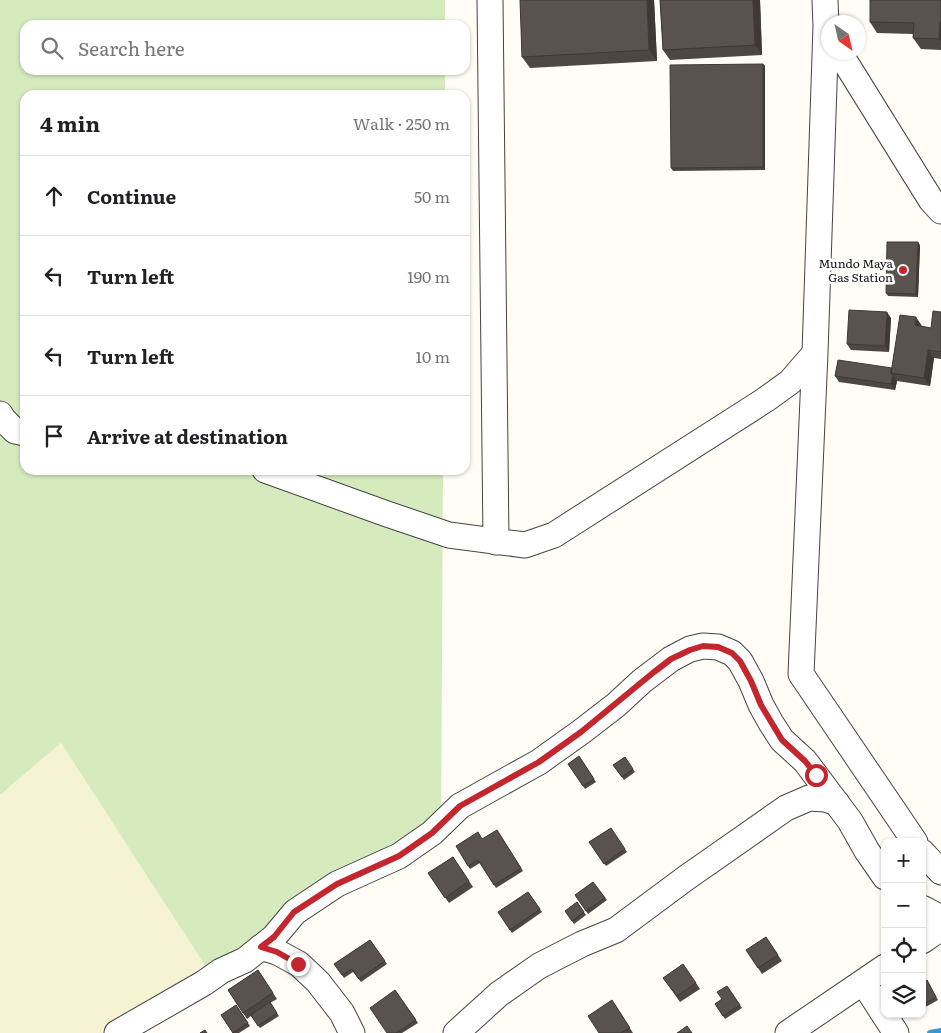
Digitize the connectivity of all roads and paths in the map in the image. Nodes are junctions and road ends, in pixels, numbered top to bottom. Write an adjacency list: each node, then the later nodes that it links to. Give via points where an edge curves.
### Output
1 (490, 0): 11 (street)
2 (825, 0): 3 (street)
3 (826, 15)
4 (826, 60): 7 (street)
5 (844, 60): 6 (street)
6 (941, 211)
7 (815, 353): 11 (street, via 790,382 554,535 525,546); 13 (street, via 801,674)
8 (0, 414): 9 (street, via 15,431)
9 (20, 432)
10 (279, 475): 11 (street, via 449,535)
11 (496, 542)
12 (837, 803): 15 (street); 21 (street, via 805,761 782,740 740,661 718,647 703,646 671,659 581,732 539,762 460,806 432,833 399,856 337,884 294,912 274,937); 26 (street, via 810,798 786,808 616,930 540,966 499,994)
13 (912, 838)
14 (926, 856): 16 (street)
15 (881, 871)
16 (941, 872)
17 (926, 910): 18 (street)
18 (941, 918)
19 (941, 928): 20 (street)
20 (926, 938)
21 (261, 947): 24 (street, via 245,960); 25 (street, via 298,964 318,982)
22 (881, 970): 23 (street)
23 (863, 982): 27 (street); 28 (street)
24 (117, 1033)
25 (352, 1033)
26 (456, 1033)
27 (788, 1033)
28 (896, 1033)

